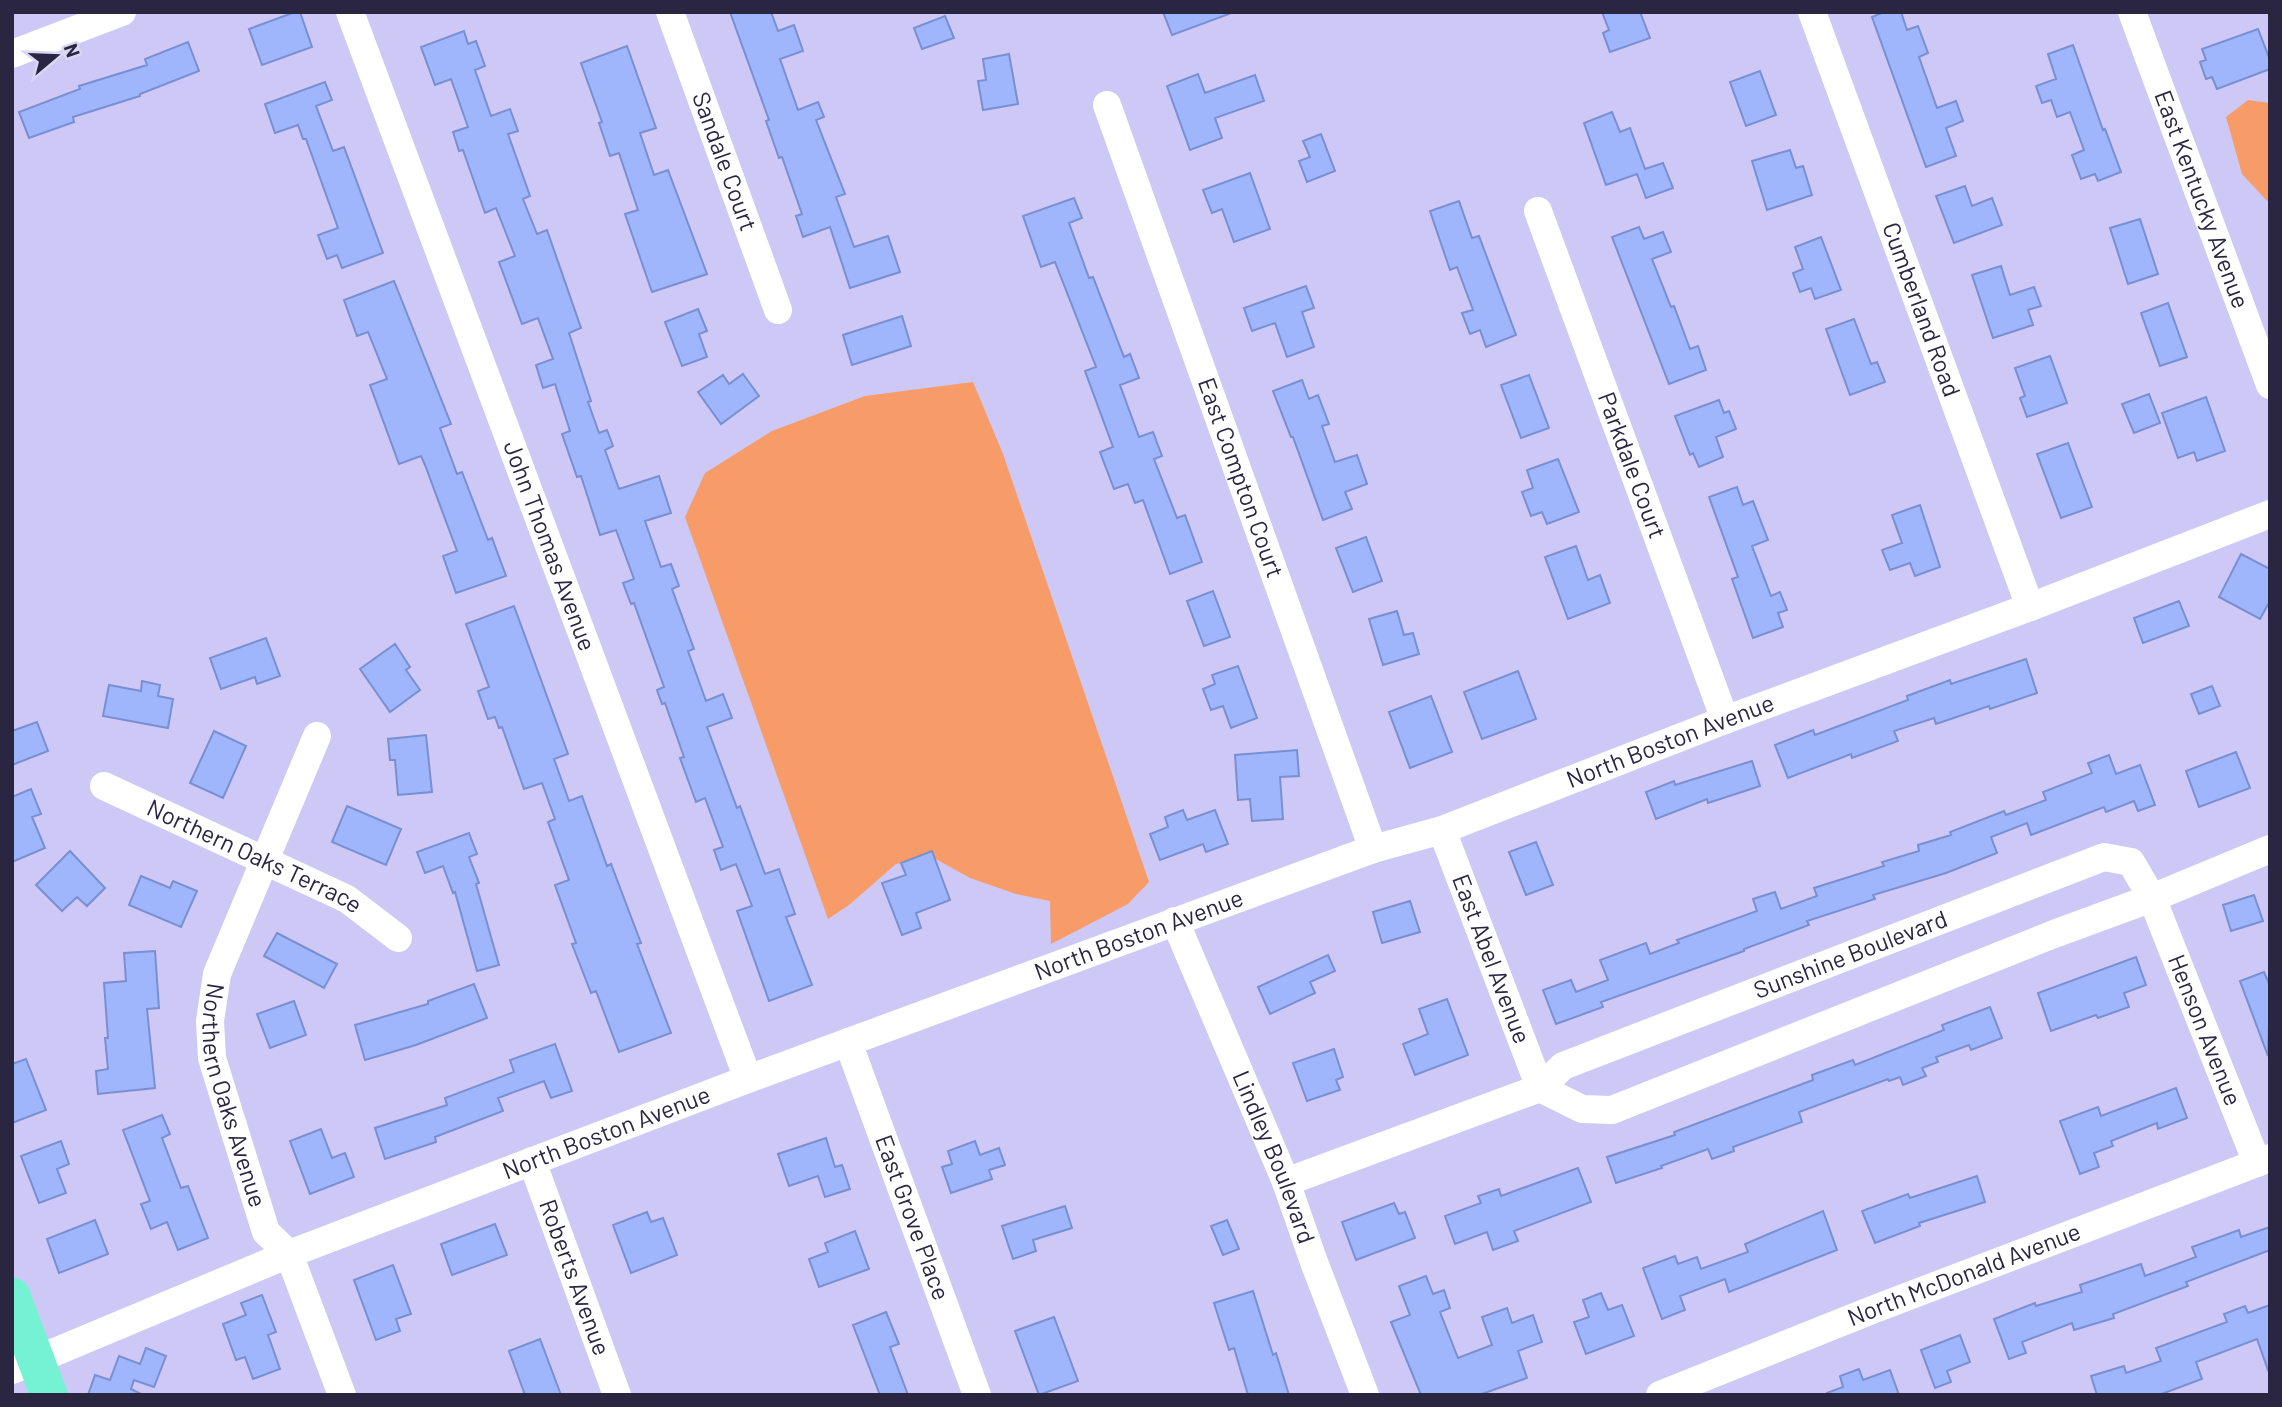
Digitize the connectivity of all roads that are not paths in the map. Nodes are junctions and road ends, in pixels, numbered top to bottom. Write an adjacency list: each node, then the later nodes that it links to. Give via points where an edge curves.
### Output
1 (122, 12): 6 (street)
2 (351, 12): 24 (street, John Thomas Avenue)
3 (670, 12): 9 (street, Sandale Court)
4 (1812, 12): 12 (street, Cumberland Road)
5 (2132, 12): 10 (street, East Kentucky Avenue)
6 (12, 54)
7 (1107, 105): 17 (street, East Compton Court)
8 (1538, 211): 13 (street, Parkdale Court)
9 (778, 310)
10 (2270, 385)
11 (2270, 514): 12 (street, North Boston Avenue)
12 (2030, 607): 13 (street, North Boston Avenue)
13 (1725, 720): 16 (street, North Boston Avenue)
14 (317, 736): 19 (street, Northern Oaks Avenue)
15 (104, 786): 19 (street, Northern Oaks Terrace)
16 (1443, 830): 17 (street, North Boston Avenue); 25 (street, East Abel Avenue)
17 (1373, 849): 21 (street, North Boston Avenue)
18 (2270, 849): 20 (street)
19 (266, 861): 22 (street, Northern Oaks Terrace, via 347,899); 29 (street, Northern Oaks Avenue, via 217,974 210,1021 212,1058 266,1232)
20 (2151, 898): 25 (street, via 1612,1110 1582,1109); 25 (street, Sunshine Boulevard, via 2131,862 2104,857 1563,1066); 26 (street, Henson Avenue)
21 (1175, 921): 23 (street, North Boston Avenue); 28 (street, Lindley Boulevard)
22 (398, 939)
23 (848, 1042): 24 (street, North Boston Avenue); 34 (street, East Grove Place)
24 (748, 1079): 27 (street, North Boston Avenue)
25 (1540, 1088): 28 (street, Sunshine Boulevard)
26 (2263, 1160): 36 (street, North McDonald Avenue)
27 (533, 1161): 29 (street, North Boston Avenue); 33 (street, Roberts Avenue)
28 (1286, 1182): 35 (street, Lindley Boulevard)
29 (289, 1254): 31 (street, North Boston Avenue); 32 (street)
30 (12, 1297): 31 (main road)
31 (32, 1375)
32 (342, 1395)
33 (617, 1395)
34 (977, 1395)
35 (1365, 1395)
36 (1660, 1395)

